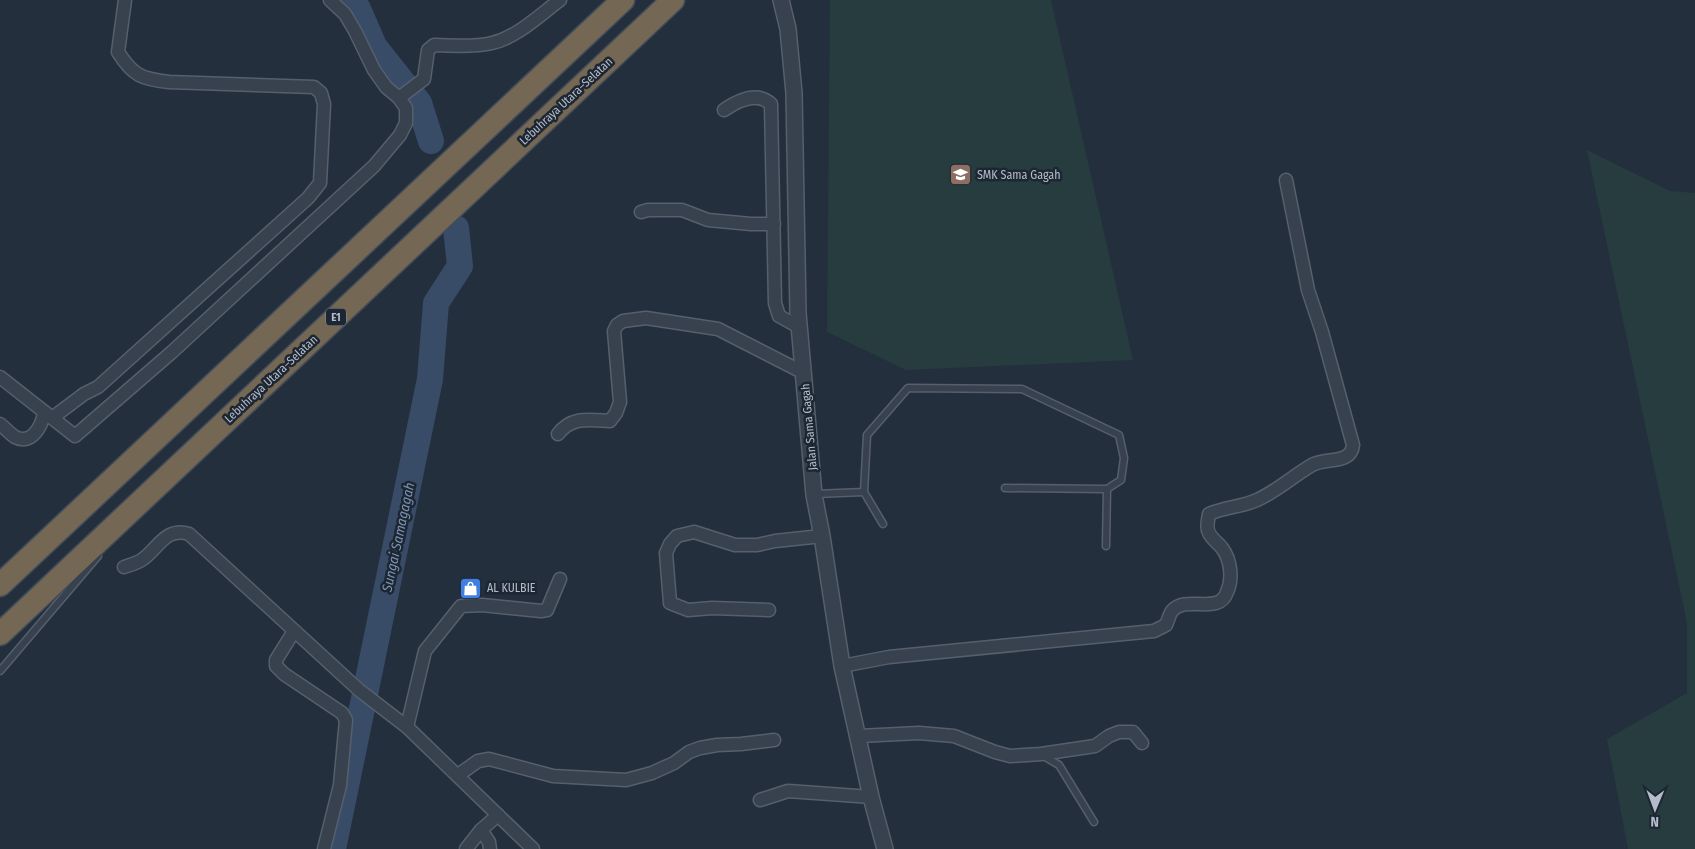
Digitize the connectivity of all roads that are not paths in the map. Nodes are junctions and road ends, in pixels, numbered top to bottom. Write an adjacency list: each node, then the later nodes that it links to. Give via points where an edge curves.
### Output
1 (125, 0): 15 (street, via 118,52 127,66 145,79 314,87 322,93 320,183 308,198 98,387)
2 (330, 0): 7 (street, via 345,14 386,87)
3 (560, 0): 7 (street, via 503,40 491,44 434,45 428,50 424,79)
4 (623, 0): 28 (highway)
5 (673, 0): 22 (highway, Lebuhraya Utara–Selatan / E1)
6 (780, 0): 12 (street, Jalan Sama Gagah, via 788,29 794,93)
7 (401, 96): 15 (street, via 406,108 406,123 400,136 374,166 172,352 75,436)
8 (724, 110): 11 (street, via 738,100 767,100 772,104)
9 (1286, 180): 36 (street, via 1308,290 1353,445 1348,457 1314,464 1256,501 1209,514 1209,533 1224,551 1230,569 1227,594 1211,604 1186,604 1176,608 1166,625 1154,631 889,657)
10 (641, 212): 11 (street, via 682,210 708,220)
11 (774, 224): 12 (street, via 775,303 780,316)
12 (800, 327): 13 (street, Jalan Sama Gagah)
13 (804, 373): 17 (street, via 718,329 646,318 623,321 614,331 620,402 616,413 610,420 579,420 565,425); 21 (street, Jalan Sama Gagah)
14 (0, 377): 15 (street)
15 (48, 416): 16 (street, via 36,433 25,439 16,438)
16 (0, 424)
17 (558, 434)
18 (1005, 488): 19 (lane)
19 (1108, 489): 20 (lane, via 1121,480 1124,458 1119,435 1022,389 908,388 867,435); 26 (lane)
20 (864, 492): 21 (lane); 23 (lane)
21 (814, 494): 25 (street, Jalan Sama Gagah)
22 (139, 503): 24 (lane); 35 (highway, Lebuhraya Utara–Selatan / E1)
23 (883, 524)
24 (121, 530)
25 (822, 536): 33 (street, via 735,545 694,532 677,536 670,544 666,553 670,602 688,610); 36 (street, Jalan Sama Gagah)
26 (1106, 546)
27 (103, 550): 37 (lane)
28 (28, 557): 31 (highway); 32 (highway)
29 (124, 567): 34 (street, via 141,560 169,535 180,531 189,534)
30 (560, 578): 38 (street, via 547,610 462,606 425,651)
31 (0, 579)
32 (0, 585)
33 (769, 610)
34 (294, 632): 38 (street, via 359,690); 49 (street, via 276,660 276,666 342,713 346,720 340,785)
35 (0, 634)
36 (842, 666): 39 (street, Jalan Sama Gagah)
37 (0, 671)
38 (408, 727): 43 (street)
39 (859, 736): 42 (street, via 920,733 954,736 1010,756); 44 (street, Jalan Sama Gagah)
40 (774, 740): 43 (street, via 700,748 652,773 626,780 553,776 489,760 478,761)
41 (1142, 743): 42 (street, via 1133,732 1119,732 1095,746)
42 (1041, 754): 47 (lane, via 1060,765)
43 (458, 775): 46 (street)
44 (871, 797): 45 (street, via 788,791); 53 (street, Jalan Sama Gagah)
45 (760, 800)
46 (498, 815): 48 (street); 52 (street)
47 (1094, 822)
48 (481, 830): 50 (street); 51 (street)
49 (324, 849)
50 (466, 849)
51 (490, 849)
52 (533, 849)
53 (885, 849)

